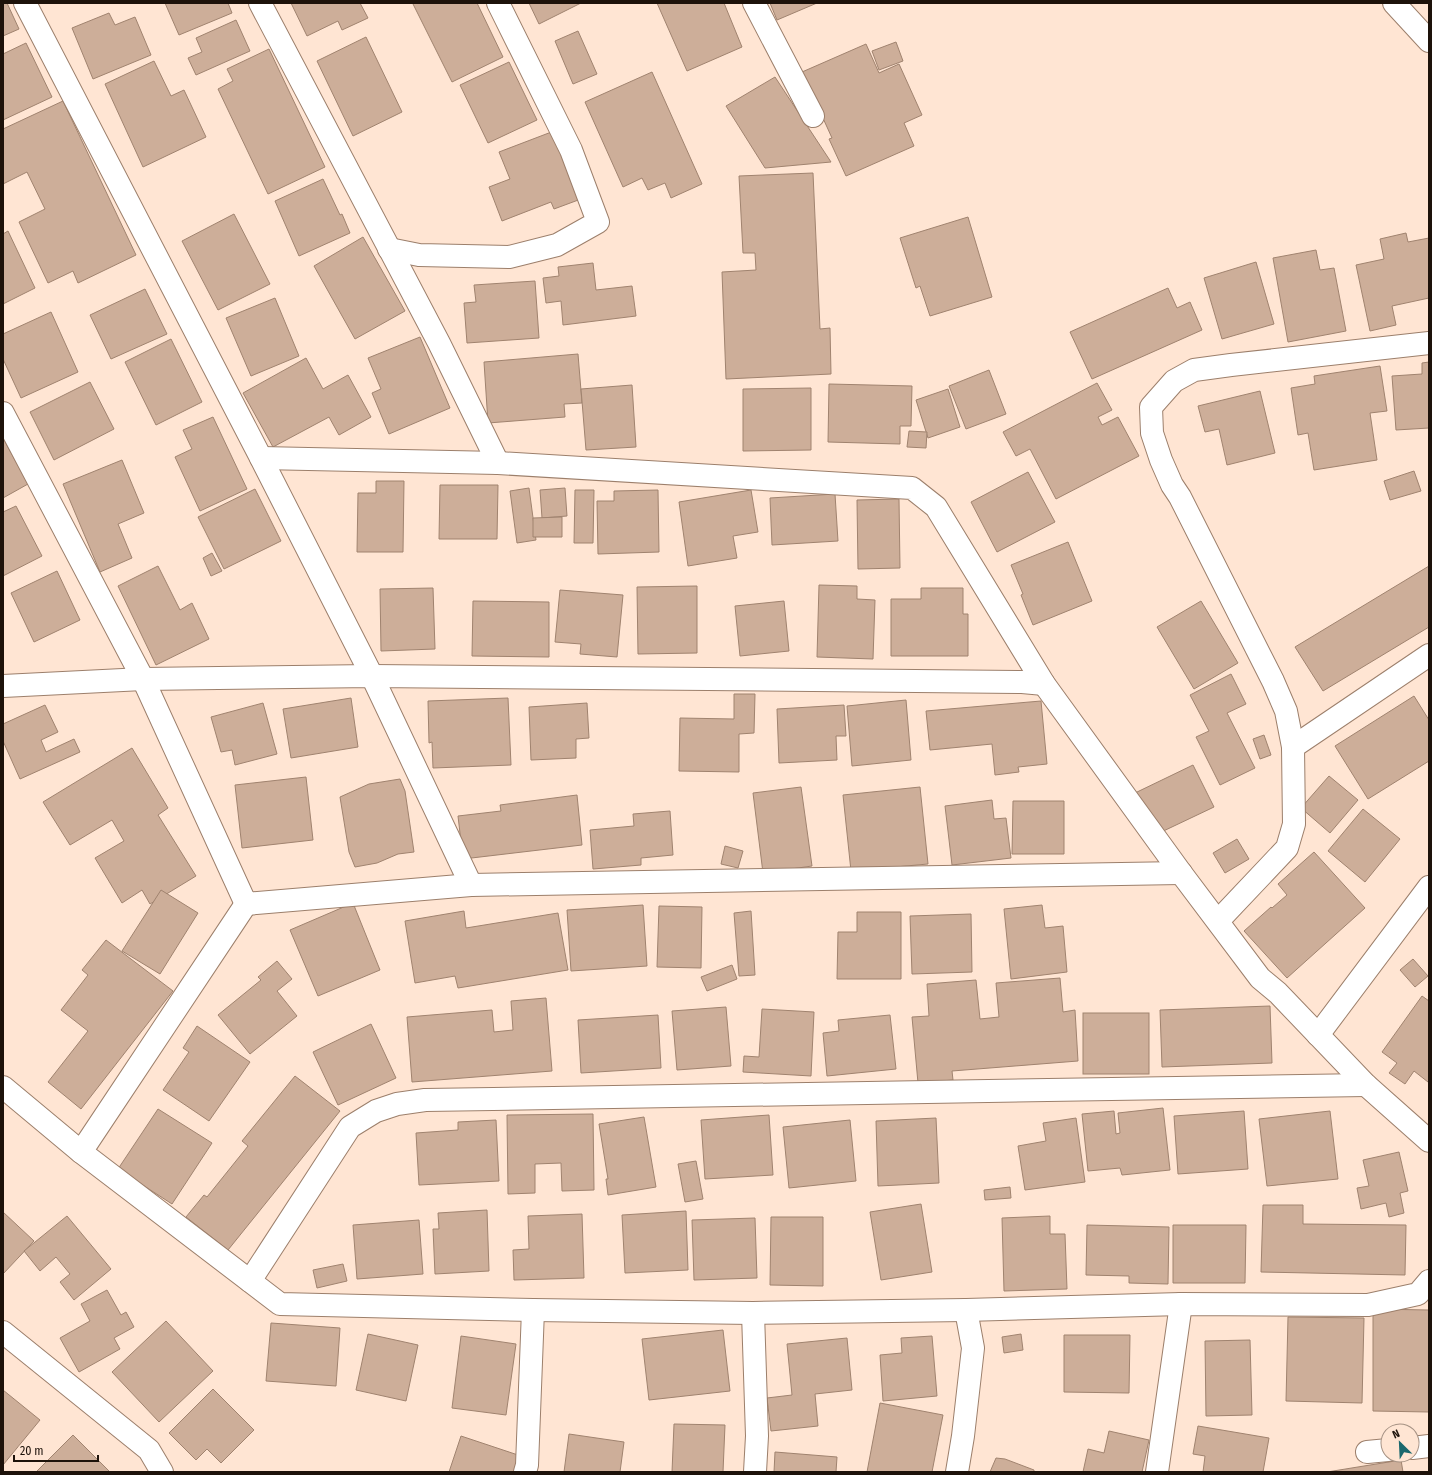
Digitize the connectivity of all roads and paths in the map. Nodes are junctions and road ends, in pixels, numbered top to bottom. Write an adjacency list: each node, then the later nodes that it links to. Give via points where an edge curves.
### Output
1 (25, 3): 11 (street)
2 (260, 3): 8 (street)
3 (498, 3): 8 (street, via 571,150 598,222 557,245 509,257 419,255)
4 (754, 3): 7 (street)
5 (1394, 3): 6 (street)
6 (1429, 41)
7 (813, 116)
8 (389, 249): 12 (street, via 440,343)
9 (1429, 343): 18 (street, via 1194,370 1174,381 1151,407 1152,433 1161,460 1276,687 1286,711)
10 (3, 412): 15 (street)
11 (261, 458): 12 (street); 14 (street)
12 (498, 463): 16 (street, via 912,488 936,507)
13 (1429, 656): 18 (street)
14 (372, 676): 15 (street); 16 (street); 20 (street)
15 (143, 679): 17 (street); 22 (street)
16 (1044, 684): 19 (street)
17 (3, 686)
18 (1293, 747): 23 (street, via 1294,824 1287,848)
19 (1181, 873): 20 (street); 23 (street)
20 (471, 885): 22 (street)
21 (1429, 887): 24 (street)
22 (246, 904): 28 (street)
23 (1218, 921): 24 (street, via 1260,978 1278,993)
24 (1318, 1036): 25 (street)
25 (1366, 1085): 27 (street); 29 (street, via 425,1100 398,1104 376,1111 350,1127)
26 (3, 1087): 28 (street)
27 (1429, 1141)
28 (81, 1152): 29 (street)
29 (250, 1281): 32 (street, via 280,1304)
30 (1429, 1281): 31 (street, via 1418,1294 1368,1305)
31 (1181, 1304): 33 (street); 40 (street)
32 (533, 1310): 34 (street); 37 (street)
33 (966, 1310): 34 (street); 39 (street, via 973,1348)
34 (754, 1313): 38 (street, via 757,1436)
35 (3, 1332): 36 (street, via 148,1450)
36 (162, 1472)
37 (525, 1472)
38 (755, 1472)
39 (957, 1472)
40 (1157, 1472)

